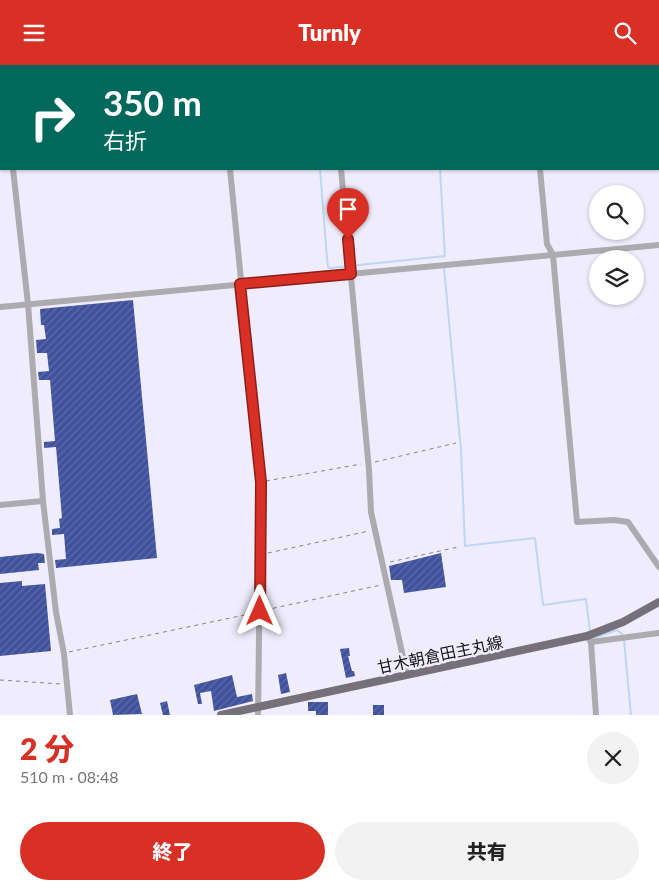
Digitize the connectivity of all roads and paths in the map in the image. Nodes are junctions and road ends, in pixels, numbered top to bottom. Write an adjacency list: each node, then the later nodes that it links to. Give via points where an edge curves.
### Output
1 (13, 170): 9 (street)
2 (230, 170): 8 (street)
3 (341, 170): 7 (street)
4 (540, 170): 6 (street, via 547,244)
5 (659, 245): 6 (street)
6 (553, 255): 7 (street); 20 (street, via 577,522 628,522)
7 (351, 274): 8 (street); 12 (street)
8 (240, 284): 9 (street); 13 (street)
9 (28, 304): 10 (street); 14 (street)
10 (0, 307)
11 (456, 443): 12 (path)
12 (369, 463): 13 (path); 16 (street)
13 (261, 482): 18 (street)
14 (44, 501): 15 (street); 26 (street)
15 (0, 505)
16 (374, 530): 18 (path); 19 (street)
17 (458, 547): 19 (path)
18 (260, 555): 23 (street)
19 (382, 564): 21 (street)
20 (659, 567)
21 (386, 584): 23 (path); 27 (street)
22 (659, 602): 25 (main road, 甘木朝倉田主丸線)
23 (260, 611): 26 (path); 30 (street)
24 (659, 633): 25 (street, via 624,638)
25 (591, 636): 27 (main road, 甘木朝倉田主丸線); 33 (street)
26 (64, 654): 29 (street)
27 (407, 675): 30 (main road, 甘木朝倉田主丸線)
28 (0, 680): 29 (path)
29 (67, 684): 31 (street)
30 (258, 711): 32 (main road, 甘木朝倉田主丸線)
31 (70, 715)
32 (221, 715)
33 (596, 715)

